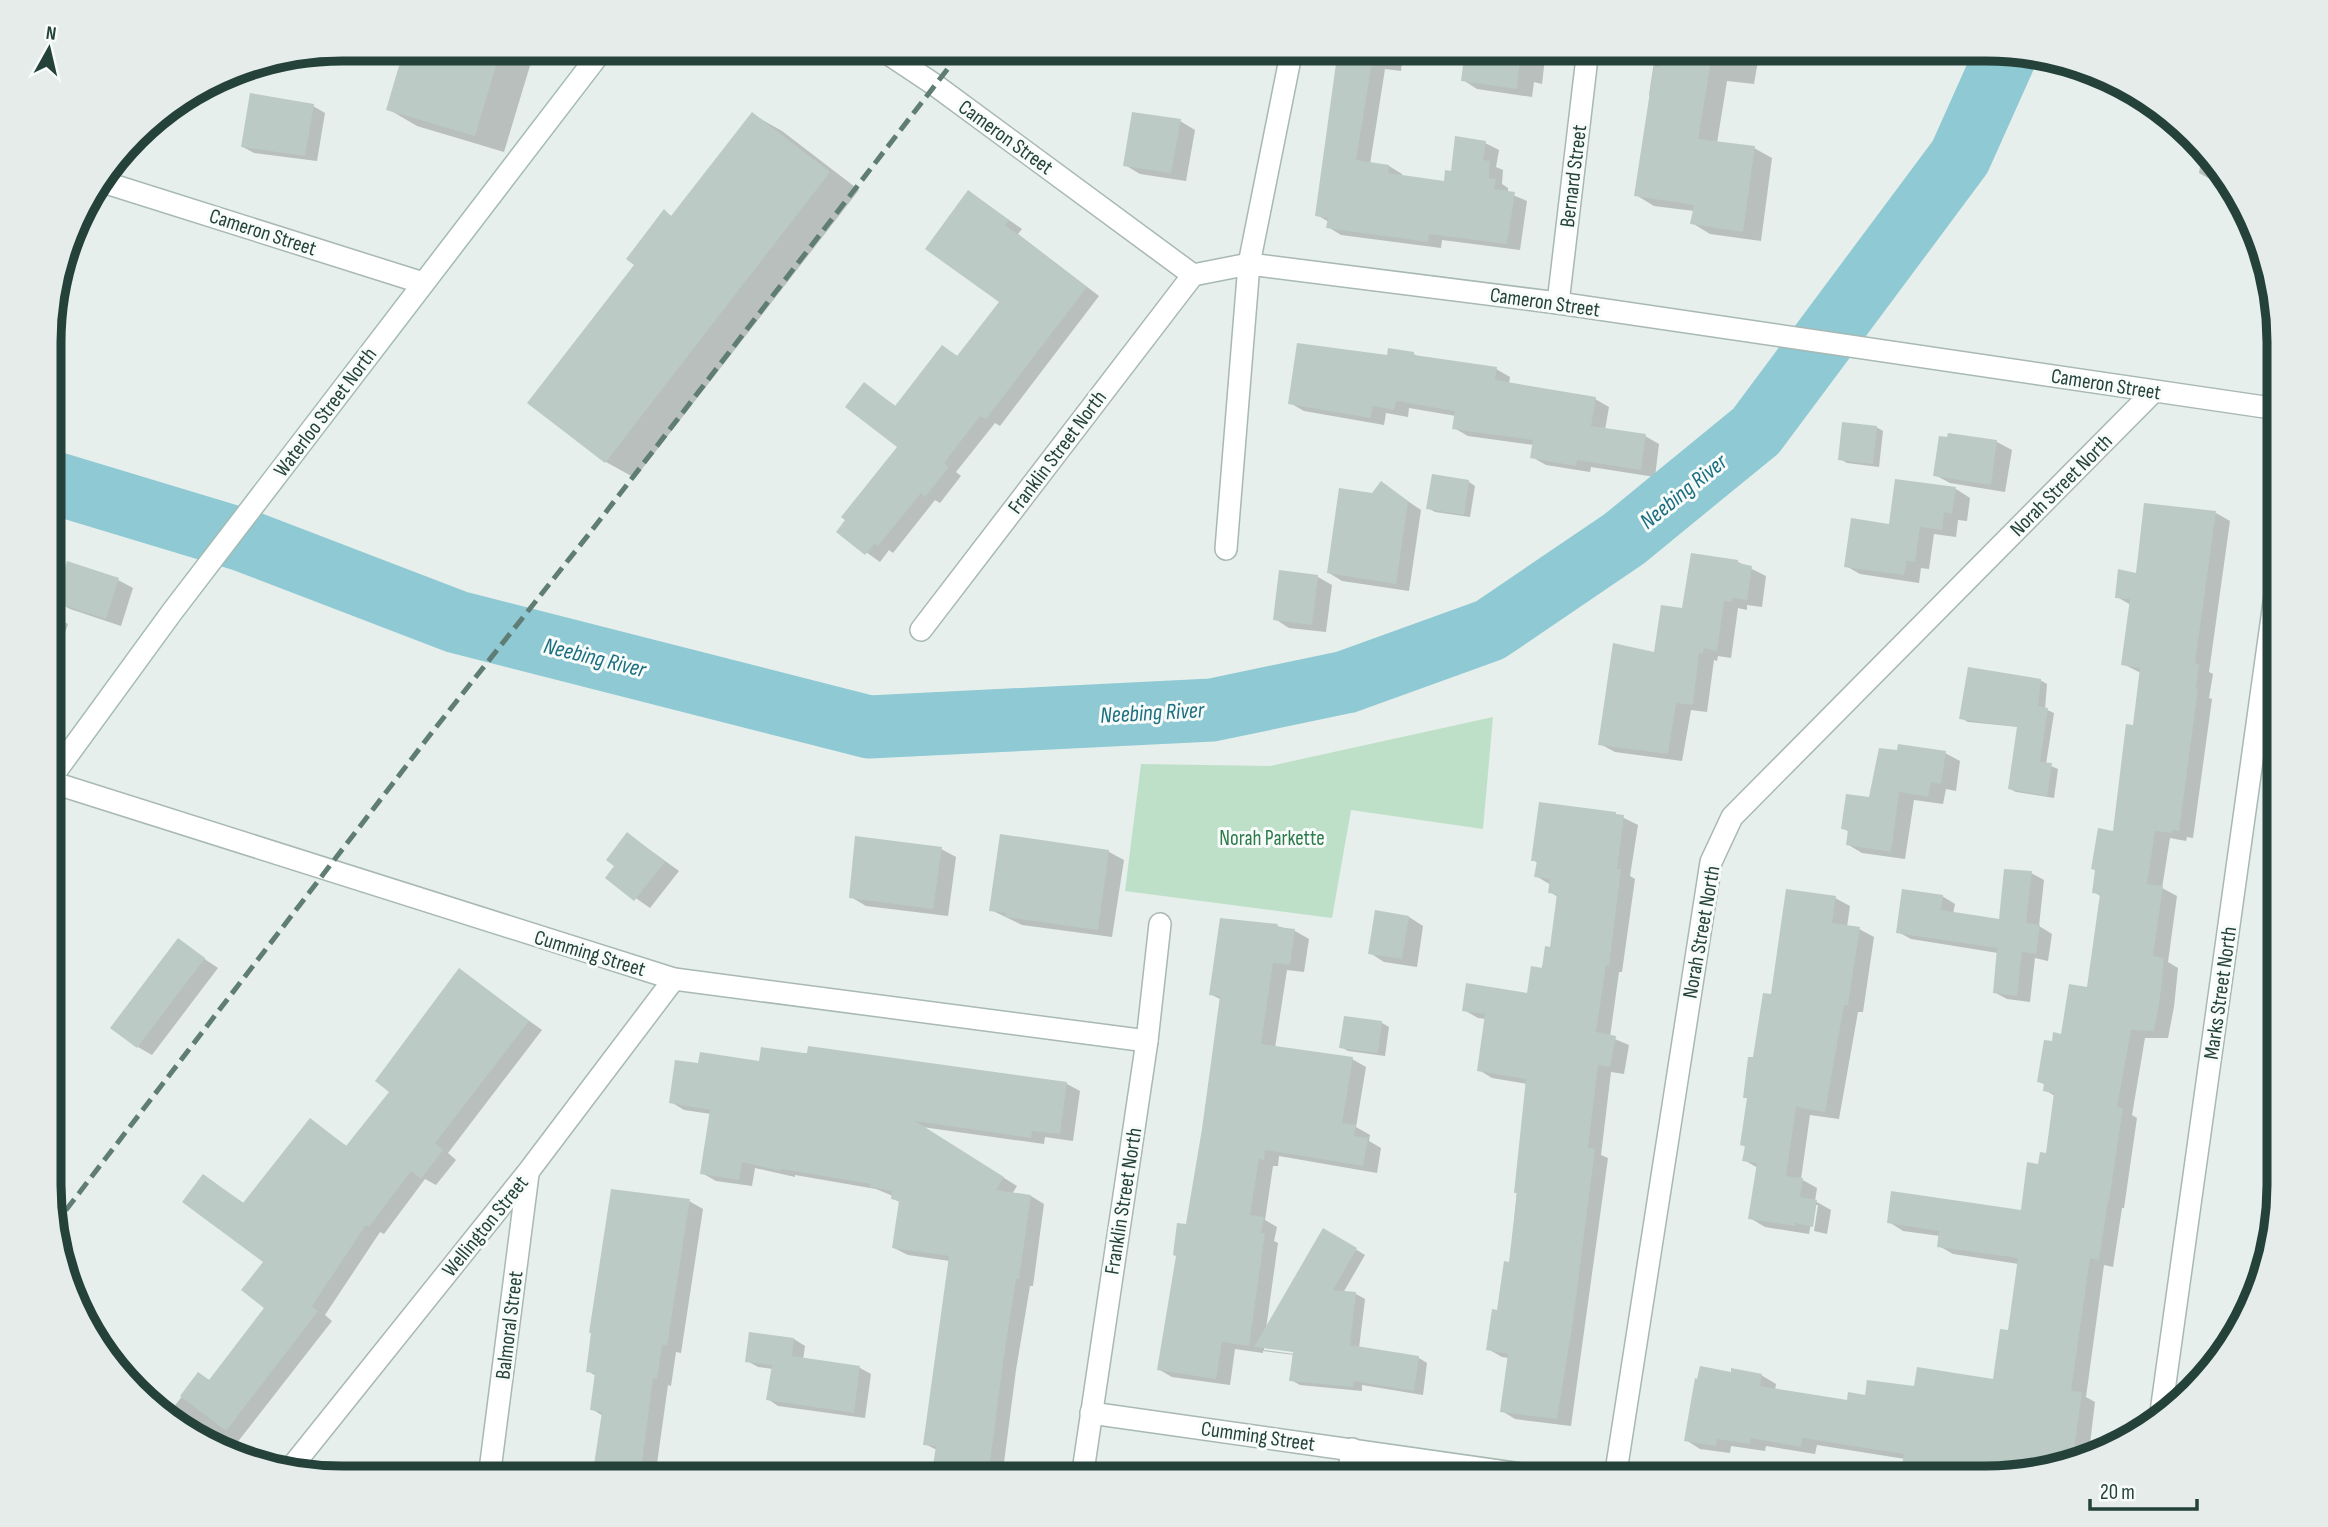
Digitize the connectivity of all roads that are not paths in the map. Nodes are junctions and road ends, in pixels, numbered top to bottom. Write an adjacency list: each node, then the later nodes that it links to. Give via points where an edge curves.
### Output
1 (594, 61): 8 (street, Waterloo Street North)
2 (899, 61): 7 (street, Cameron Street)
3 (1290, 61): 6 (street)
4 (1587, 61): 9 (street, Bernard Street)
5 (110, 184): 8 (street, Cameron Street)
6 (1249, 264): 7 (street, Cameron Street); 9 (street, Cameron Street); 12 (street)
7 (1193, 275): 13 (street, Franklin Street North)
8 (423, 283): 15 (street, Waterloo Street North, via 172,612)
9 (1558, 303): 10 (street, Cameron Street)
10 (2154, 391): 11 (street, Cameron Street); 29 (street, Norah Street North, via 1732,817 1711,862)
11 (2267, 407)
12 (1226, 549)
13 (921, 630)
14 (2267, 653): 21 (street, Marks Street North)
15 (61, 766)
16 (61, 783): 18 (street, Cumming Street)
17 (1160, 924): 19 (street, Franklin Street North)
18 (674, 979): 19 (street, Cumming Street); 20 (street, Wellington Street)
19 (1147, 1041): 22 (street, Franklin Street North)
20 (528, 1172): 24 (street, Wellington Street); 25 (street, Balmoral Street)
21 (2162, 1404)
22 (1091, 1413): 23 (street, Cumming Street); 26 (street, Franklin Street North)
23 (1352, 1449): 27 (street); 28 (street, Cumming Street)
24 (296, 1462)
25 (491, 1466)
26 (1084, 1466)
27 (1350, 1466)
28 (1467, 1466)
29 (1617, 1466)

